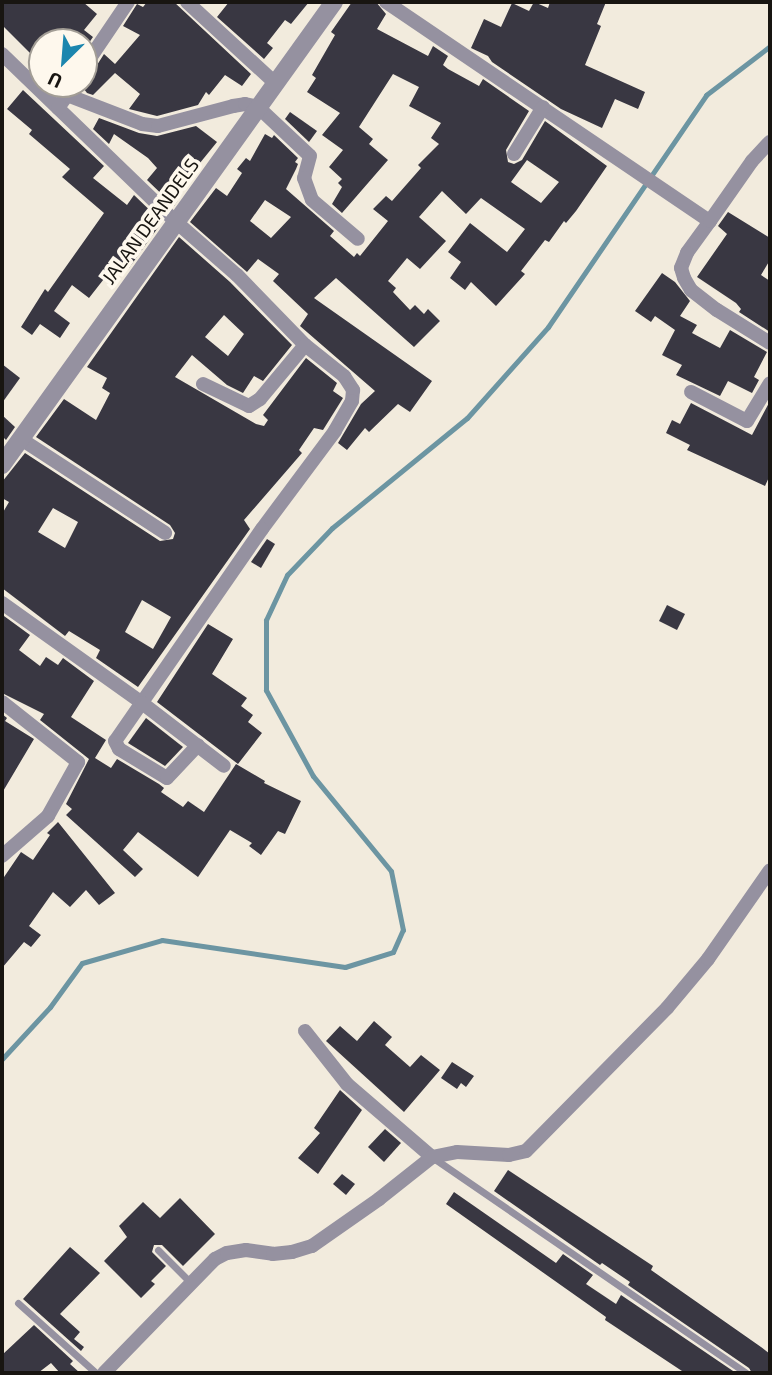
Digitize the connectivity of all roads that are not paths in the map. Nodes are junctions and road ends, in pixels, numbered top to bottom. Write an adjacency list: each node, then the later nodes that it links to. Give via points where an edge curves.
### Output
1 (128, 2): 5 (street)
2 (187, 2): 7 (street)
3 (334, 2): 7 (street, JALAN DEANDELS)
4 (387, 2): 11 (street)
5 (98, 46)
6 (2, 54): 12 (street)
7 (274, 82): 10 (street, JALAN DEANDELS)
8 (65, 98): 12 (street)
9 (88, 98): 10 (street, via 149,126 245,104)
10 (258, 107): 15 (street, JALAN DEANDELS); 17 (street, via 310,156 303,178 312,200)
11 (542, 107): 14 (street); 16 (street)
12 (58, 108): 15 (street)
13 (770, 142): 16 (street)
14 (514, 154)
15 (175, 221): 19 (street, via 237,275); 23 (street, JALAN DEANDELS)
16 (710, 221): 18 (street, via 687,253 681,268 684,278 691,290 716,310)
17 (358, 239)
18 (770, 343)
19 (305, 345): 21 (street, via 249,406); 28 (street, via 344,376 353,390 352,401)
20 (770, 383): 22 (street, via 747,421)
21 (203, 384)
22 (691, 392)
23 (21, 439): 24 (street, JALAN DEANDELS); 25 (street)
24 (2, 466)
25 (165, 533)
26 (2, 603): 28 (street)
27 (2, 702): 31 (street, via 78,762 48,816)
28 (142, 703): 29 (street); 29 (street, via 117,735 119,749 167,778)
29 (198, 744): 30 (street)
30 (224, 766)
31 (2, 856)
32 (770, 870): 34 (street, via 708,959 667,1008 526,1151)
33 (304, 1031): 34 (street, via 347,1084)
34 (432, 1157): 36 (street, via 312,1246 282,1253 227,1253); 40 (lane)
35 (158, 1250): 36 (lane)
36 (191, 1283): 39 (street)
37 (18, 1303): 38 (lane)
38 (96, 1373)
39 (104, 1373)
40 (746, 1373)

